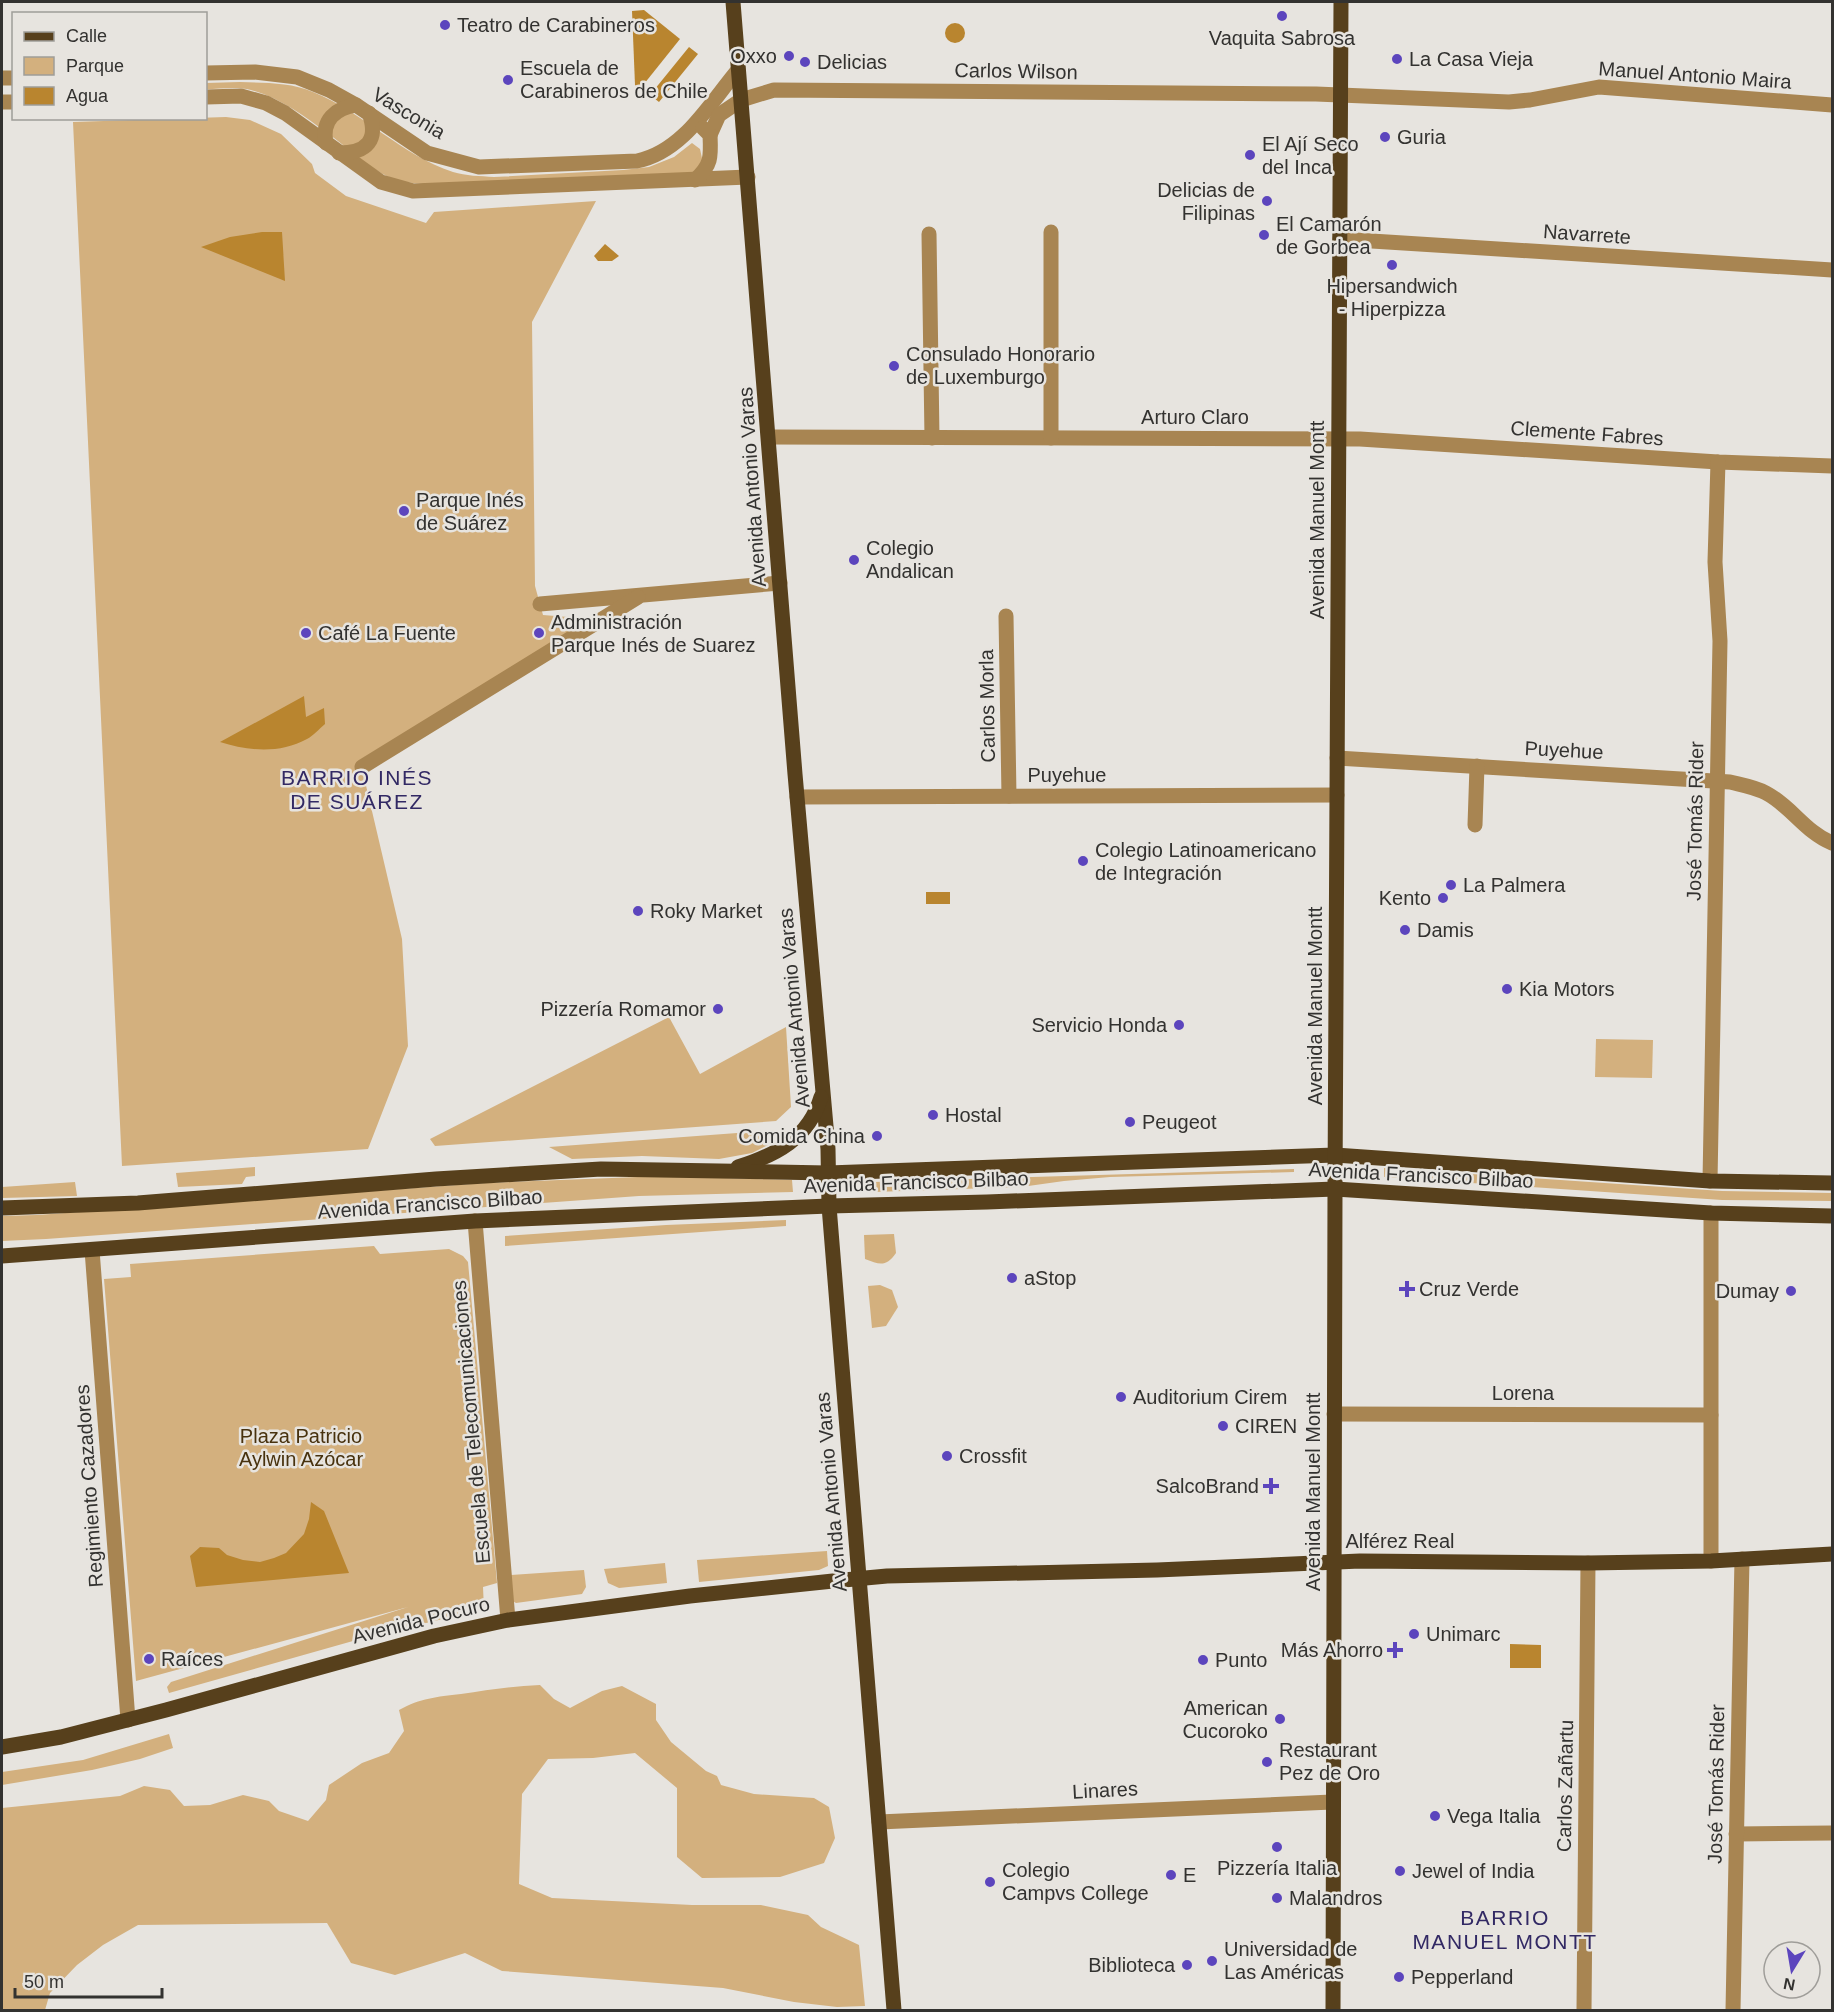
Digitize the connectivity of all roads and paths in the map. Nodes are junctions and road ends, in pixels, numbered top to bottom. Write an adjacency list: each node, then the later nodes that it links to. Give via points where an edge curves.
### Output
1 (733, 2): 3 (main road, Avenida Antonio Varas)
2 (1341, 2): 5 (main road, Avenida Manuel Montt)
3 (738, 70): 7 (main road, Avenida Antonio Varas); 10 (street, Vasconia)
4 (207, 73): 9 (street, Vasconia, via 255,72 297,77)
5 (1341, 95): 7 (street, Carlos Wilson, via 774,90); 8 (street, Manuel Antonio Maira, via 1509,102 1599,87); 18 (main road, Avenida Manuel Montt)
6 (207, 97): 12 (street, via 257,99)
7 (741, 100): 11 (street, Carlos Wilson, via 719,115); 14 (main road, Avenida Antonio Varas)
8 (1833, 105)
9 (362, 109): 10 (street, Vasconia, via 427,153 479,167 649,159 668,149); 12 (street, via 346,106 333,113 326,124); 13 (street, via 373,132 367,145 354,152)
10 (692, 125): 11 (street)
11 (710, 135): 15 (street, via 711,159)
12 (326, 142): 13 (street)
13 (339, 153): 15 (street, via 381,182 413,191)
14 (748, 177): 15 (street); 20 (main road, Avenida Antonio Varas)
15 (695, 180)
16 (1052, 232): 22 (street)
17 (930, 234): 21 (street)
18 (1340, 239): 19 (street, Navarrete); 23 (main road, Avenida Manuel Montt)
19 (1833, 270)
20 (769, 437): 21 (street, Arturo Claro); 26 (main road, Avenida Antonio Varas)
21 (932, 438): 22 (street, Arturo Claro)
22 (1051, 438): 23 (street, Arturo Claro)
23 (1339, 439): 24 (street, Clemente Fabres); 30 (main road, Avenida Manuel Montt)
24 (1718, 462): 25 (street, Clemente Fabres); 33 (street, José Tomás Rider)
25 (1833, 466)
26 (780, 583): 27 (street); 36 (main road, Avenida Antonio Varas)
27 (638, 597): 28 (street); 32 (street)
28 (540, 604)
29 (1006, 616): 35 (street, Carlos Morla)
30 (1337, 758): 31 (street, Puyehue); 34 (main road, Avenida Manuel Montt)
31 (1477, 766): 33 (street, Puyehue); 37 (street)
32 (362, 767)
33 (1717, 781): 38 (street, Puyehue, via 1767,793 1809,830); 43 (street, José Tomás Rider)
34 (1337, 795): 35 (street, Puyehue); 40 (main road, Avenida Manuel Montt)
35 (1009, 796): 36 (street, Puyehue)
36 (797, 797): 39 (main road, Avenida Antonio Varas)
37 (1475, 825)
38 (1833, 843)
39 (823, 1092): 41 (main road, via 811,1121 795,1140 765,1157); 42 (main road, Avenida Antonio Varas)
40 (1335, 1155): 42 (main road, Avenida Francisco Bilbao); 43 (main road, Avenida Francisco Bilbao); 45 (main road, Avenida Manuel Montt)
41 (726, 1170): 42 (main road, Avenida Francisco Bilbao); 47 (main road, Avenida Francisco Bilbao, via 601,1169 138,1203)
42 (828, 1173): 46 (main road, Avenida Antonio Varas)
43 (1710, 1181): 44 (main road, Avenida Francisco Bilbao)
44 (1833, 1183)
45 (1335, 1189): 46 (main road, Avenida Francisco Bilbao); 48 (main road, Avenida Francisco Bilbao); 53 (main road, Avenida Manuel Montt)
46 (830, 1206): 50 (main road, Avenida Francisco Bilbao); 60 (main road, Avenida Antonio Varas)
47 (2, 1208)
48 (1712, 1213): 49 (main road, Avenida Francisco Bilbao); 54 (street)
49 (1833, 1215)
50 (475, 1221): 51 (main road, Avenida Francisco Bilbao); 61 (street, Escuela de Telecomunicaciones)
51 (92, 1250): 52 (main road, Avenida Francisco Bilbao); 62 (street, Regimiento Cazadores)
52 (2, 1256)
53 (1334, 1414): 54 (street, Lorena); 58 (main road, Avenida Manuel Montt)
54 (1711, 1415): 57 (street)
55 (1833, 1554): 56 (main road, Alférez Real)
56 (1742, 1559): 57 (main road, Alférez Real); 67 (street, José Tomás Rider)
57 (1712, 1560): 59 (main road, Alférez Real)
58 (1334, 1562): 59 (main road, Alférez Real); 60 (main road, Alférez Real); 64 (main road, Avenida Manuel Montt)
59 (1588, 1563): 70 (street, Carlos Zañartu)
60 (859, 1578): 61 (main road, Avenida Pocuro); 65 (main road, Avenida Antonio Varas)
61 (508, 1620): 62 (main road, Avenida Pocuro, via 434,1636)
62 (128, 1720): 63 (main road, Avenida Pocuro)
63 (2, 1747)
64 (1332, 1802): 65 (street, Linares); 69 (main road, Avenida Manuel Montt)
65 (879, 1822): 68 (main road, Avenida Antonio Varas)
66 (1833, 1833): 67 (street)
67 (1736, 1834): 71 (street, José Tomás Rider)
68 (894, 2010)
69 (1333, 2010)
70 (1584, 2010)
71 (1733, 2010)

